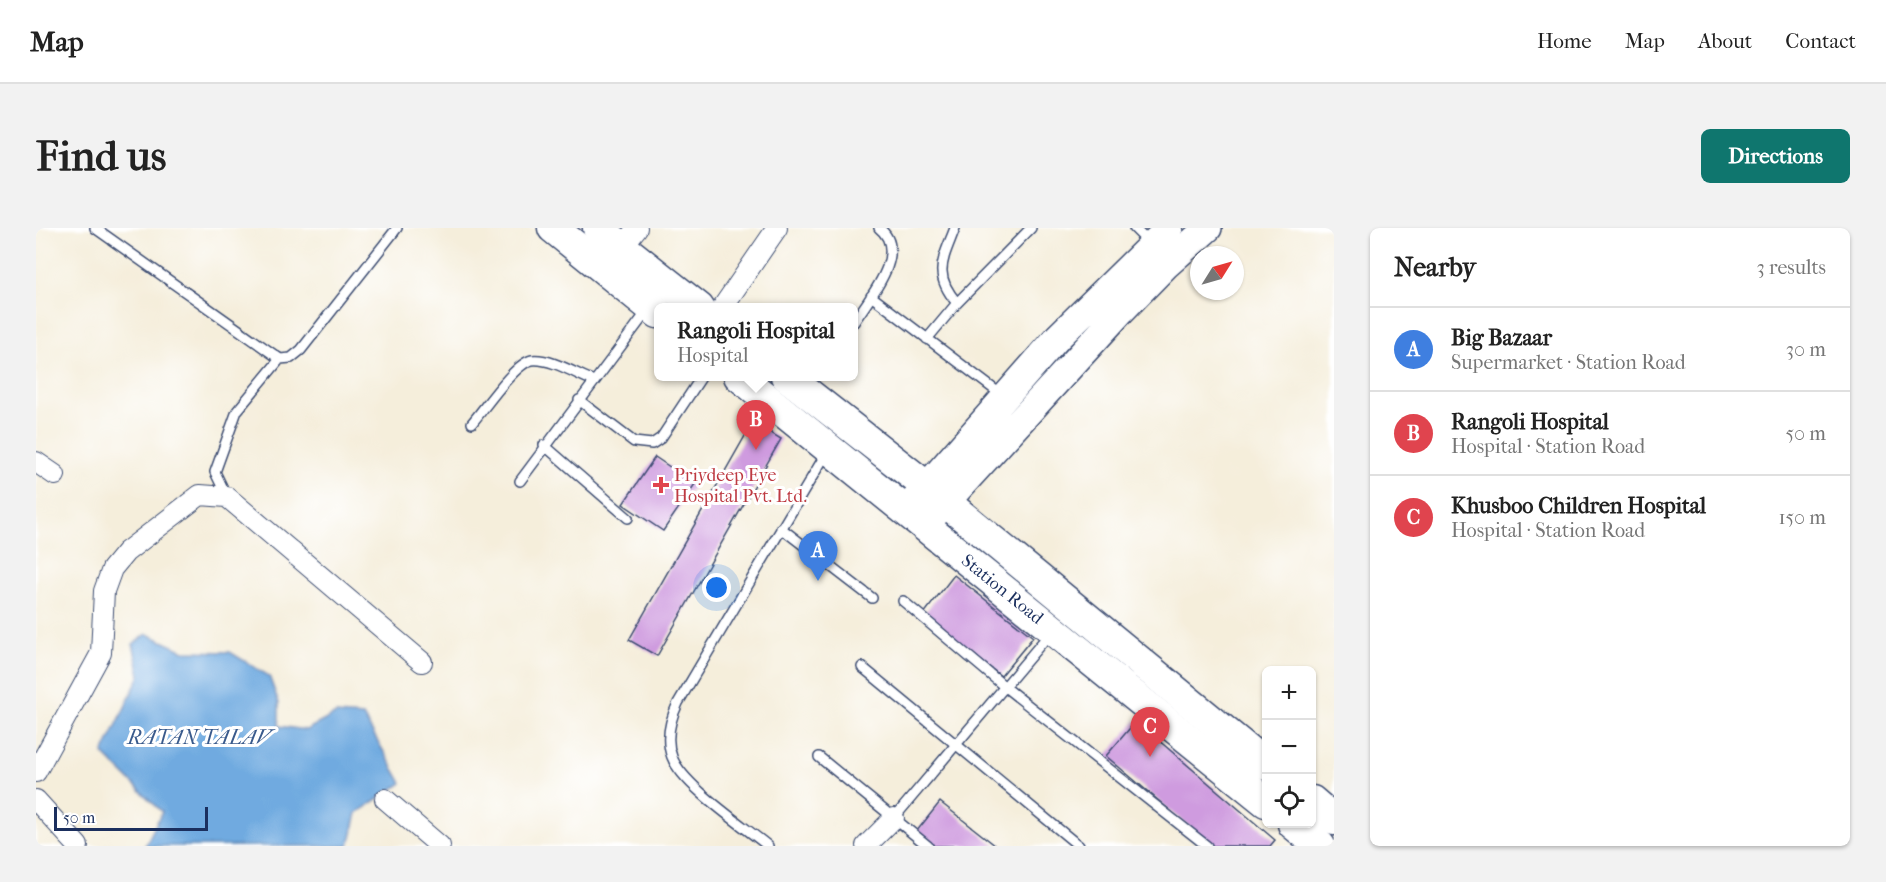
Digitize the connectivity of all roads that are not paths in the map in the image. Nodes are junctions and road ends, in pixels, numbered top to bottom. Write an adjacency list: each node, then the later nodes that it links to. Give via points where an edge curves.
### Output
1 (95, 228): 20 (lane)
2 (397, 228): 20 (lane, via 301,350 291,358)
3 (552, 228): 16 (main road)
4 (598, 228): 11 (main road)
5 (777, 228): 14 (street)
6 (879, 228): 12 (lane, via 891,244 892,258)
7 (955, 228): 15 (lane, via 940,267 946,289)
8 (1031, 228): 15 (lane)
9 (1208, 228): 26 (main road)
10 (1151, 233): 26 (main road, via 1058,337)
11 (629, 238): 13 (main road)
12 (871, 296): 18 (lane); 19 (lane)
13 (694, 303)
14 (725, 303)
15 (957, 303): 19 (lane)
16 (654, 309)
17 (654, 311): 21 (lane)
18 (858, 316)
19 (927, 339): 26 (lane)
20 (280, 359): 34 (lane, via 237,411 215,472)
21 (594, 381): 25 (lane); 27 (lane, via 548,362 531,360 519,367)
22 (699, 381): 25 (lane, via 661,438 652,444 634,441)
23 (745, 381): 29 (main road, Station Road)
24 (802, 385): 33 (main road, Station Road)
25 (579, 400): 28 (lane)
26 (1015, 406): 33 (main road)
27 (472, 423)
28 (544, 445): 32 (lane); 35 (lane)
29 (829, 449): 36 (main road, Station Road); 37 (lane)
30 (36, 462): 31 (street)
31 (55, 475)
32 (520, 481)
33 (936, 494): 36 (main road); 46 (main road, Station Road)
34 (227, 497): 41 (street); 47 (street, via 200,495 126,552 112,569 104,591 101,653)
35 (628, 518)
36 (915, 518): 40 (main road, Station Road)
37 (781, 528): 38 (lane); 54 (lane, via 678,703 670,719 668,740 672,757 689,782)
38 (872, 598)
39 (903, 601): 43 (lane)
40 (1053, 630): 43 (lane); 49 (main road, Station Road)
41 (422, 662)
42 (862, 667): 44 (lane)
43 (1005, 687): 44 (lane); 58 (lane)
44 (956, 745): 51 (lane); 57 (lane)
45 (819, 757): 51 (lane)
46 (1262, 762)
47 (36, 772)
48 (385, 799): 53 (street)
49 (1262, 799)
50 (36, 800): 52 (street)
51 (894, 818): 55 (street); 56 (lane)
52 (78, 846)
53 (440, 846)
54 (768, 846)
55 (866, 846)
56 (928, 846)
57 (1079, 846)
58 (1207, 846)

